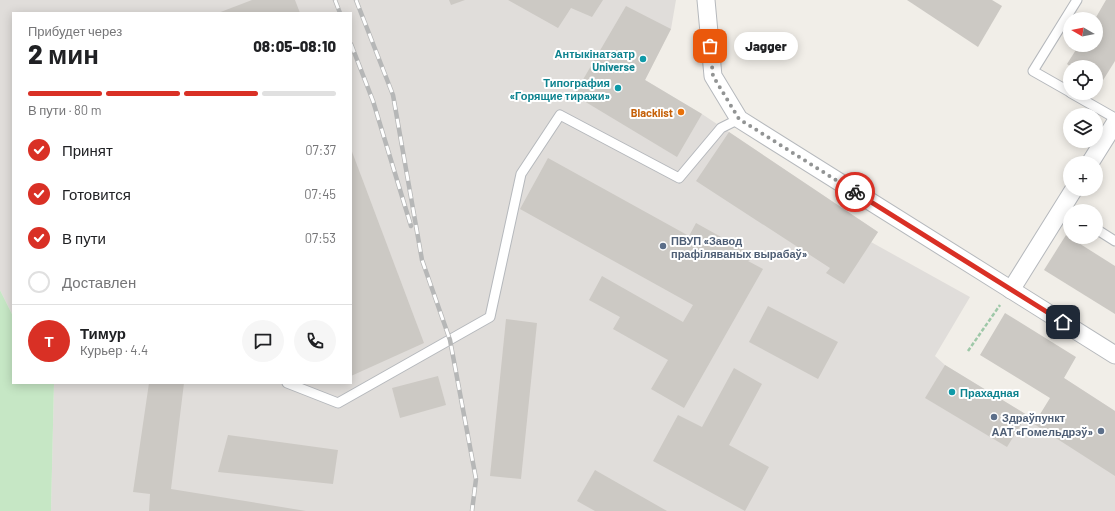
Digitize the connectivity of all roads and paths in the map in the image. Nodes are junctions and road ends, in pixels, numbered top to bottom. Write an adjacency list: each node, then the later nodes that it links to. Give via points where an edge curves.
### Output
1 (706, 0): 6 (street, via 713,76)
2 (1077, 0): 3 (lane, via 1033,71)
3 (1063, 88)
4 (1083, 100): 5 (lane)
5 (1115, 118)
6 (739, 119): 12 (street); 15 (lane, via 721,128 679,178 560,115 521,174 490,317 338,403)
7 (1115, 122): 8 (street)
8 (1094, 156)
9 (1070, 196): 12 (street)
10 (1103, 234): 11 (lane)
11 (1115, 241)
12 (1011, 290): 13 (path); 14 (street)
13 (968, 351)
14 (1115, 355)
15 (290, 384)

